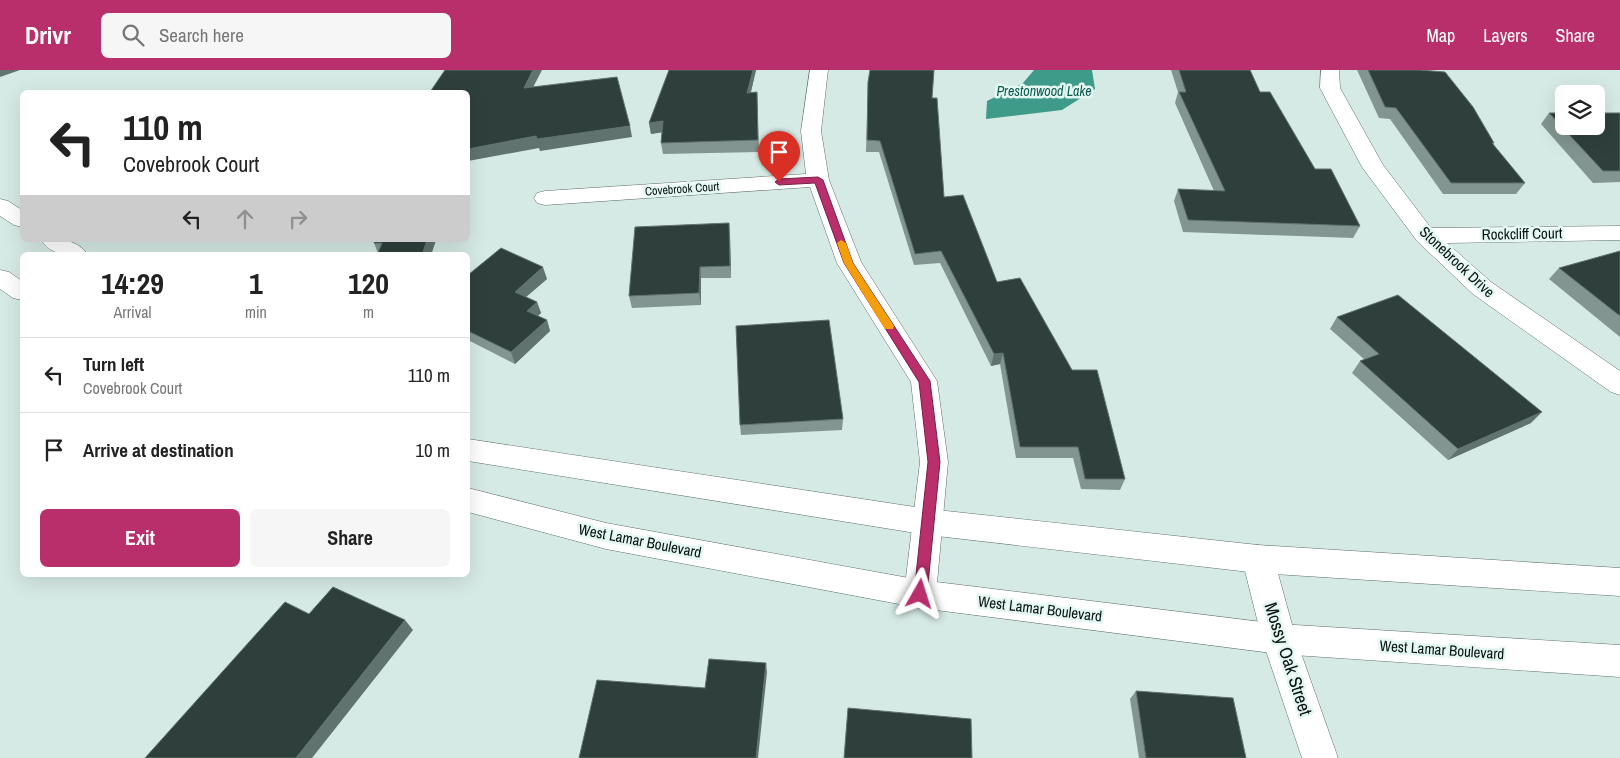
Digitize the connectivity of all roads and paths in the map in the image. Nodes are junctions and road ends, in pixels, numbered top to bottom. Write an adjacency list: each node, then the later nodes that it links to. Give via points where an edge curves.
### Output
1 (819, 70): 3 (street, via 811,131)
2 (1330, 70): 8 (street, Stonebrook Drive, via 1330,88 1373,167)
3 (818, 180): 4 (street, Covebrook Court); 16 (street, via 849,263 924,381 934,462)
4 (545, 198)
5 (0, 206): 6 (street)
6 (20, 219)
7 (1620, 233): 8 (street, Rockcliff Court)
8 (1425, 236): 13 (street, Stonebrook Drive, via 1482,288)
9 (56, 242): 10 (street)
10 (71, 252)
11 (0, 278): 12 (street)
12 (20, 291)
13 (1620, 384)
14 (470, 450): 16 (street)
15 (470, 501): 19 (street, West Lamar Boulevard, via 606,536)
16 (928, 522): 17 (street); 19 (street)
17 (1258, 559): 18 (street); 20 (street, Mossy Oak Street)
18 (1620, 582)
19 (920, 594): 20 (street, West Lamar Boulevard)
20 (1278, 639): 21 (street, West Lamar Boulevard); 22 (street, Mossy Oak Street)
21 (1620, 662)
22 (1320, 758)

